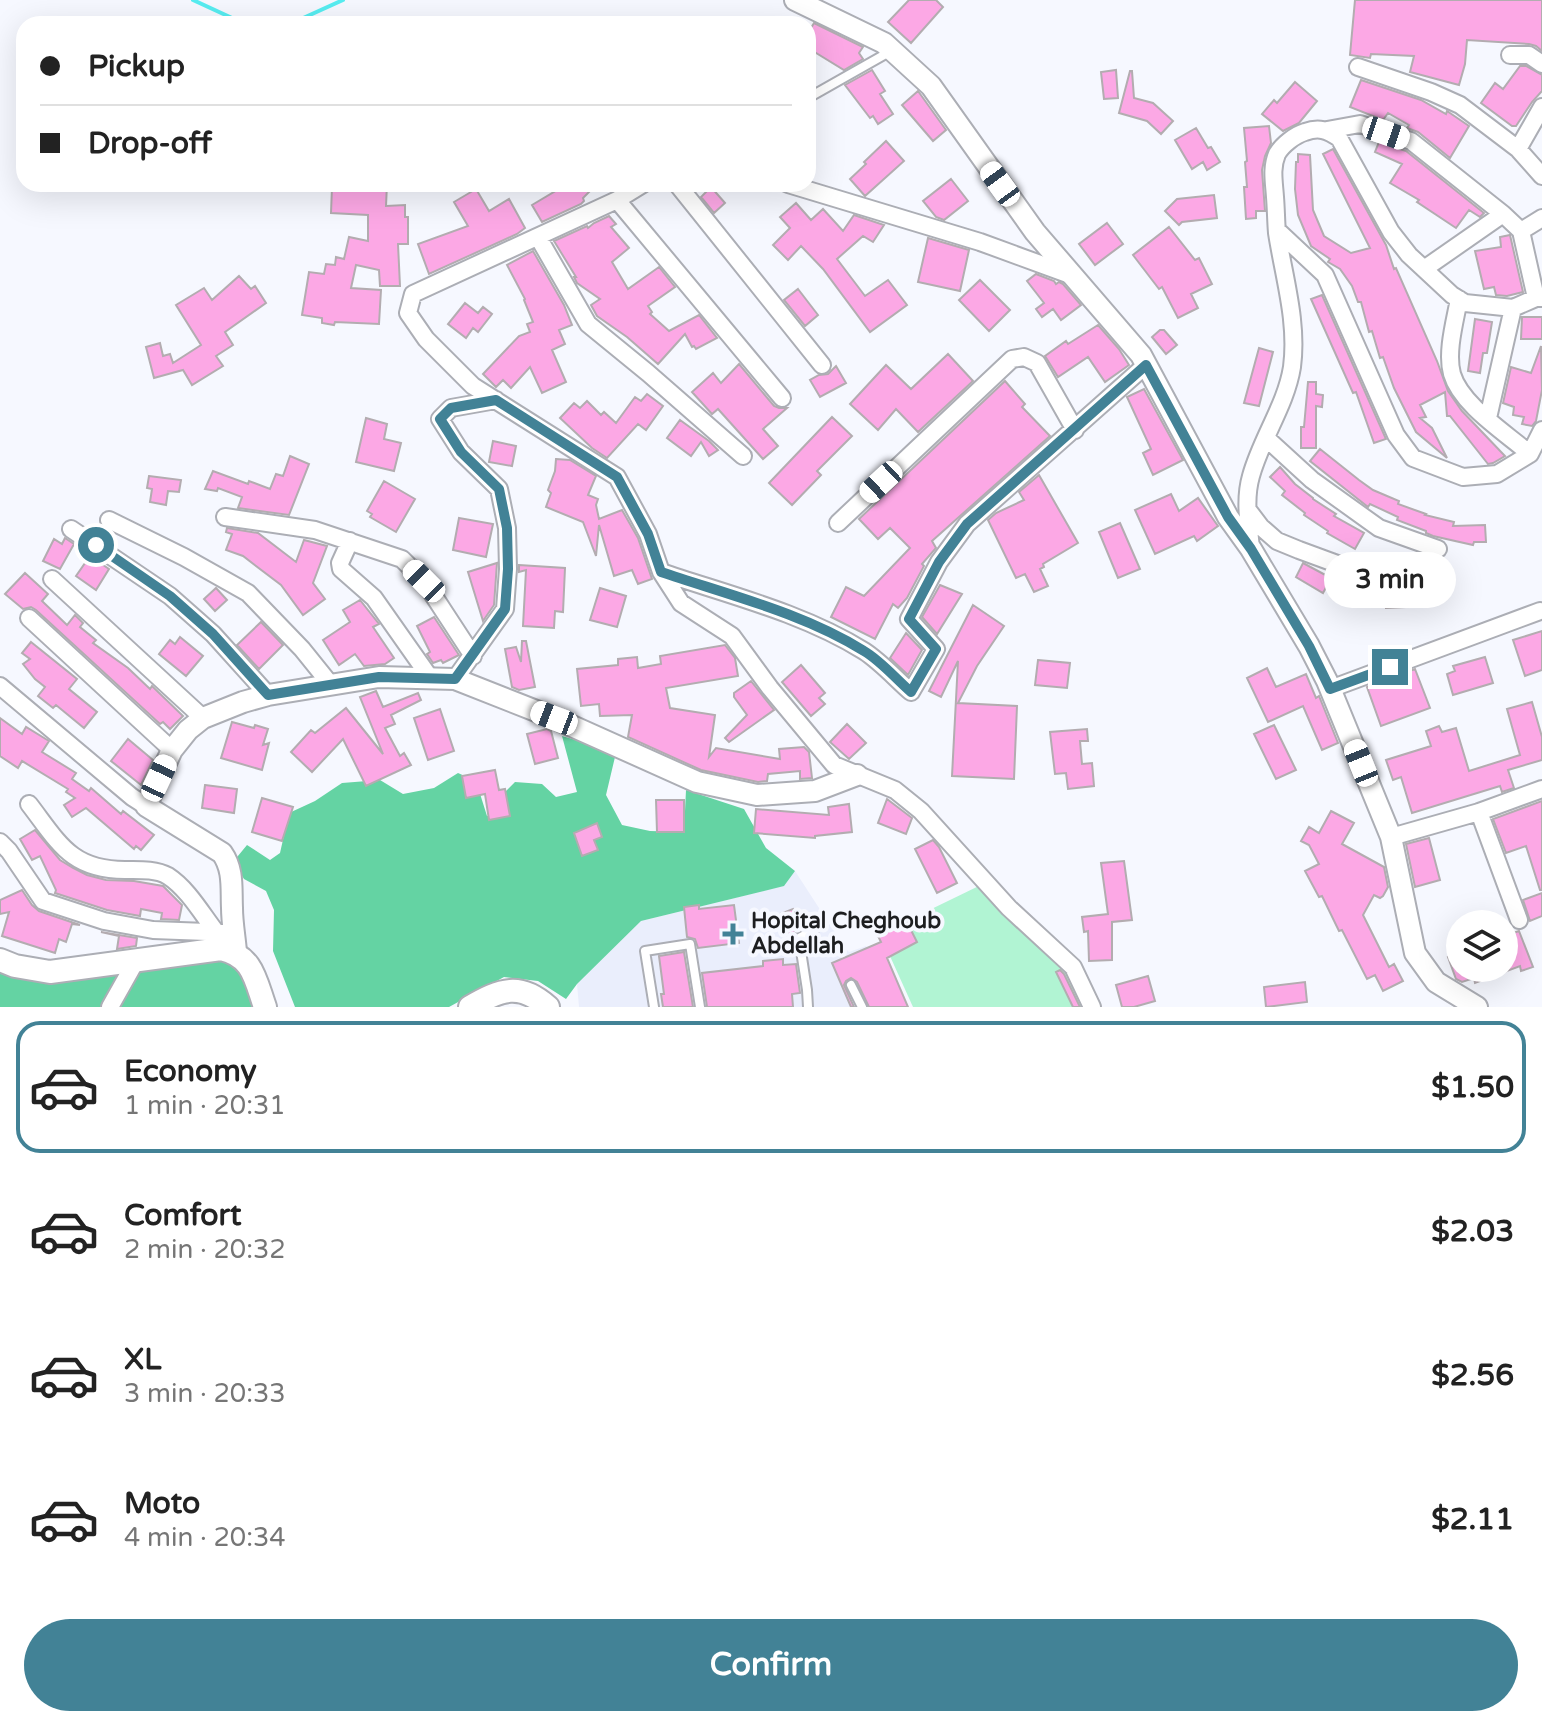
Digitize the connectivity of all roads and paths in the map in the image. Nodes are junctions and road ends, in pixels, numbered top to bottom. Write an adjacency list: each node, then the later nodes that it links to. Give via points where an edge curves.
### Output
1 (795, 0): 2 (street)
2 (891, 50): 6 (lane); 21 (street, via 931,86 1035,232)
3 (1510, 55): 4 (street, via 1529,55)
4 (1542, 64)
5 (1358, 67): 9 (street, via 1460,105)
6 (816, 93)
7 (1542, 107): 9 (street)
8 (1327, 130): 15 (street, via 1360,124 1411,141); 17 (street, via 1299,133 1278,153 1272,176); 20 (street, via 1339,138 1391,232)
9 (1518, 149): 10 (street)
10 (1542, 176)
11 (630, 192): 14 (street)
12 (683, 192): 25 (street)
13 (814, 192): 21 (street, via 980,242)
14 (617, 200): 19 (street); 27 (street)
15 (1503, 214): 18 (street); 20 (street)
16 (1542, 218): 18 (street)
17 (1277, 230): 32 (street, via 1294,348 1291,372); 33 (street, via 1325,275 1396,435 1413,458 1463,477 1497,474)
18 (1521, 231): 22 (street)
19 (538, 237): 28 (street, via 413,294 408,313 473,386); 34 (street, via 588,324)
20 (1424, 269): 23 (street)
21 (1074, 277): 26 (street)
22 (1539, 298): 24 (street)
23 (1459, 299): 24 (street); 29 (street, via 1451,340 1452,373 1465,400)
24 (1513, 308): 29 (street)
25 (822, 365)
26 (1146, 365): 30 (street); 41 (street, via 1228,517)
27 (782, 398)
28 (496, 400): 43 (street, via 617,477 648,534); 48 (street, via 451,408 440,419 461,452 499,489 507,528 505,609)
29 (1488, 418): 33 (street)
30 (1075, 430): 38 (street, via 1037,363 1012,359); 43 (street, via 967,524 939,562 909,619 936,649 911,692 867,652 826,631)
31 (1542, 430): 33 (street)
32 (1266, 438): 35 (street, via 1251,474); 42 (street, via 1312,480 1379,528)
33 (1530, 454)
34 (743, 456)
35 (1247, 509): 41 (street); 45 (street, via 1277,541)
36 (225, 517): 40 (street, via 315,530)
37 (109, 520): 51 (street, via 248,593)
38 (838, 523)
39 (71, 529): 54 (street, via 170,596)
40 (350, 541): 48 (street, via 402,559 424,581); 49 (street, via 341,569 374,598)
41 (1251, 549): 53 (street)
42 (1438, 549)
43 (661, 572): 57 (street, via 681,603 732,636 834,765)
44 (52, 579): 55 (street)
45 (1386, 582)
46 (1540, 611): 53 (street)
47 (29, 618): 56 (street)
48 (473, 656): 50 (street)
49 (431, 679): 50 (street); 51 (street, via 379,677)
50 (455, 679): 57 (street, via 697,782 757,795 815,791)
51 (331, 685): 54 (street)
52 (0, 686): 60 (street)
53 (1330, 689): 62 (street)
54 (268, 695): 55 (street)
55 (203, 718): 56 (street)
56 (172, 750): 60 (street)
57 (857, 775): 78 (street, via 895,790 921,811 1009,908 1073,967)
58 (1542, 789): 61 (street)
59 (29, 804): 66 (street, via 73,857 92,866 166,875)
60 (146, 806): 66 (street, via 222,853 229,863)
61 (1479, 812): 62 (street); 64 (street)
62 (1391, 837): 79 (street, via 1415,953 1436,982)
63 (0, 842): 66 (street, via 43,901 104,921)
64 (1519, 920)
65 (814, 930): 76 (lane, via 799,938)
66 (229, 939): 67 (main road, via 221,949); 71 (main road, via 246,961)
67 (137, 959): 68 (main road, via 50,972); 70 (street)
68 (0, 960)
69 (851, 985): 77 (lane)
70 (110, 1007)
71 (265, 1007)
72 (470, 1007): 73 (main road, via 502,991 521,990)
73 (548, 1007)
74 (654, 1007): 75 (lane, via 645,951 690,944)
75 (700, 1007)
76 (808, 1007)
77 (862, 1007)
78 (1092, 1007)
79 (1477, 1007)

